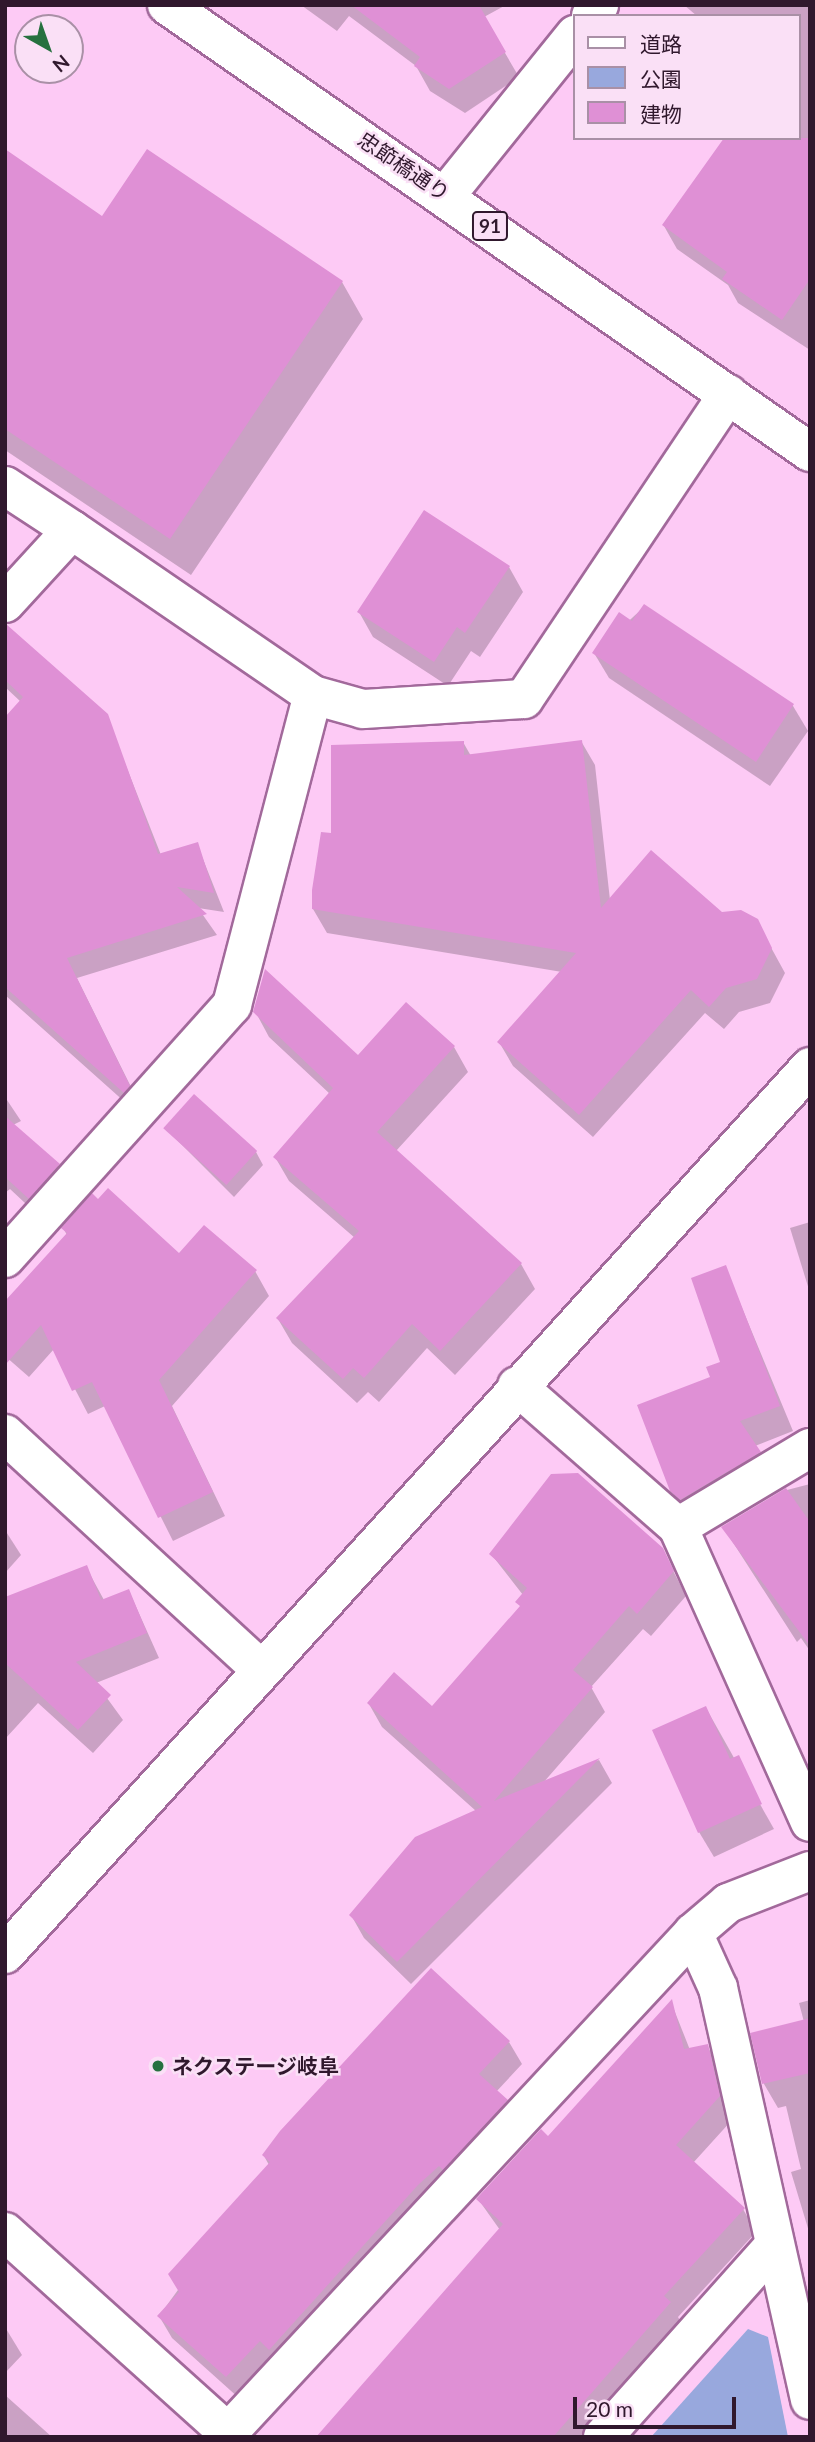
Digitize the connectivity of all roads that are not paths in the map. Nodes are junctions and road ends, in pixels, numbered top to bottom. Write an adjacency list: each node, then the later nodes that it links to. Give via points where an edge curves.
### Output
1 (167, 5): 3 (street, 忠節橋通り / 91)
2 (574, 36): 3 (street)
3 (446, 195): 4 (street, 忠節橋通り / 91)
4 (727, 394): 5 (street, 忠節橋通り / 91); 9 (street, via 524,699 363,709)
5 (810, 452)
6 (5, 486): 7 (street)
7 (72, 530): 8 (street); 9 (street)
8 (5, 603)
9 (313, 695): 11 (street, via 232,1005)
10 (810, 1068): 12 (street)
11 (5, 1258)
12 (516, 1386): 15 (street); 16 (street)
13 (5, 1434): 16 (street)
14 (810, 1448): 15 (street)
15 (678, 1527): 17 (street)
16 (261, 1669): 20 (street)
17 (810, 1822)
18 (810, 1871): 19 (street, via 728,1903)
19 (693, 1933): 22 (street, via 718,1988); 24 (street)
20 (5, 1954)
21 (5, 2232): 24 (street)
22 (773, 2247): 23 (street); 25 (street)
23 (810, 2400)
24 (226, 2435)
25 (603, 2437)

